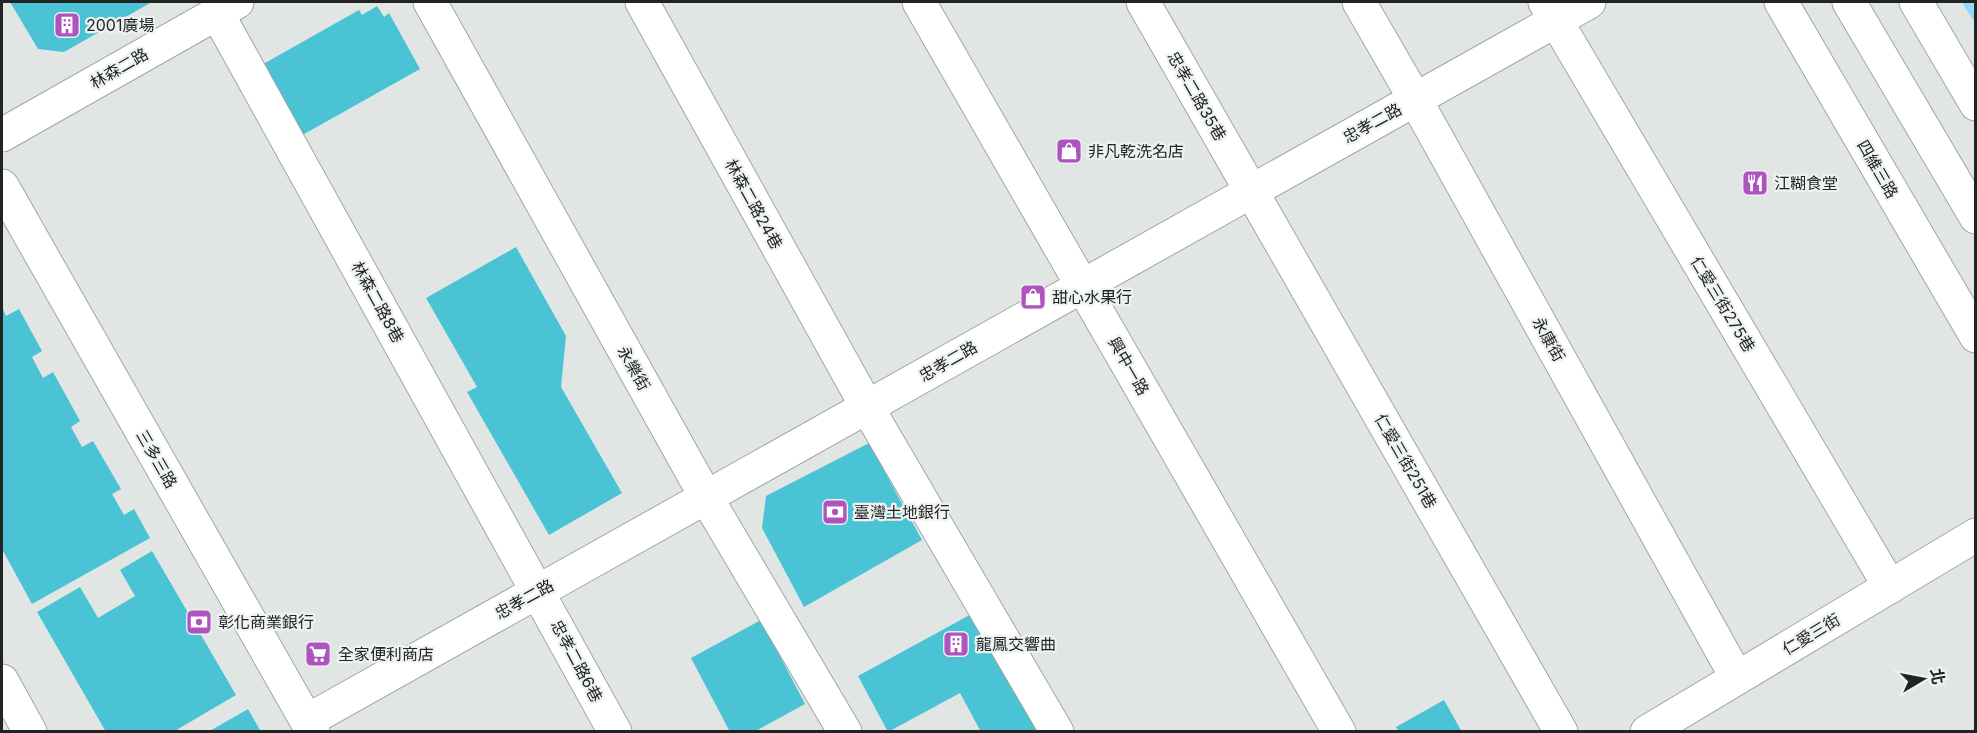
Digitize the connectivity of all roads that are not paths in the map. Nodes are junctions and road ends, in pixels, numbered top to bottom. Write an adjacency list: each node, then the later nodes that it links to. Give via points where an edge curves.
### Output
1 (430, 2): 21 (street, 永樂街)
2 (642, 2): 20 (street, 林森二路24巷)
3 (919, 2): 18 (street, 興中一路)
4 (1143, 2): 16 (street, 忠孝二路35巷)
5 (1359, 2): 12 (street, 永康街)
6 (1589, 2): 11 (street, 忠孝二路)
7 (1780, 2): 19 (street, 四維三路)
8 (1849, 2): 17 (street)
9 (1916, 2): 13 (street)
10 (227, 7): 14 (street, 林森二路); 24 (street, 林森二路8巷)
11 (1551, 11): 12 (street, 忠孝二路); 23 (street, 仁愛三街275巷)
12 (1415, 99): 16 (street, 忠孝二路); 25 (street, 永康街)
13 (1976, 104)
14 (2, 135)
15 (2, 186): 27 (street, 三多三路)
16 (1251, 191): 18 (street, 忠孝二路); 33 (street, 仁愛三街251巷)
17 (1976, 218)
18 (1083, 286): 20 (street, 忠孝二路); 32 (street, 興中一路)
19 (1976, 336)
20 (867, 407): 21 (street, 忠孝二路); 31 (street, 林森二路24巷)
21 (706, 498): 24 (street, 忠孝二路); 30 (street, 永樂街)
22 (1976, 535): 23 (street, 仁愛三街)
23 (1890, 587): 25 (street, 仁愛三街)
24 (539, 591): 27 (street, 忠孝二路); 29 (street, 忠孝二路6巷)
25 (1737, 678): 34 (street, 仁愛三街)
26 (2, 681): 28 (street)
27 (310, 726)
28 (30, 732)
29 (615, 732)
30 (845, 732)
31 (1057, 732)
32 (1339, 732)
33 (1561, 732)
34 (1647, 732)

